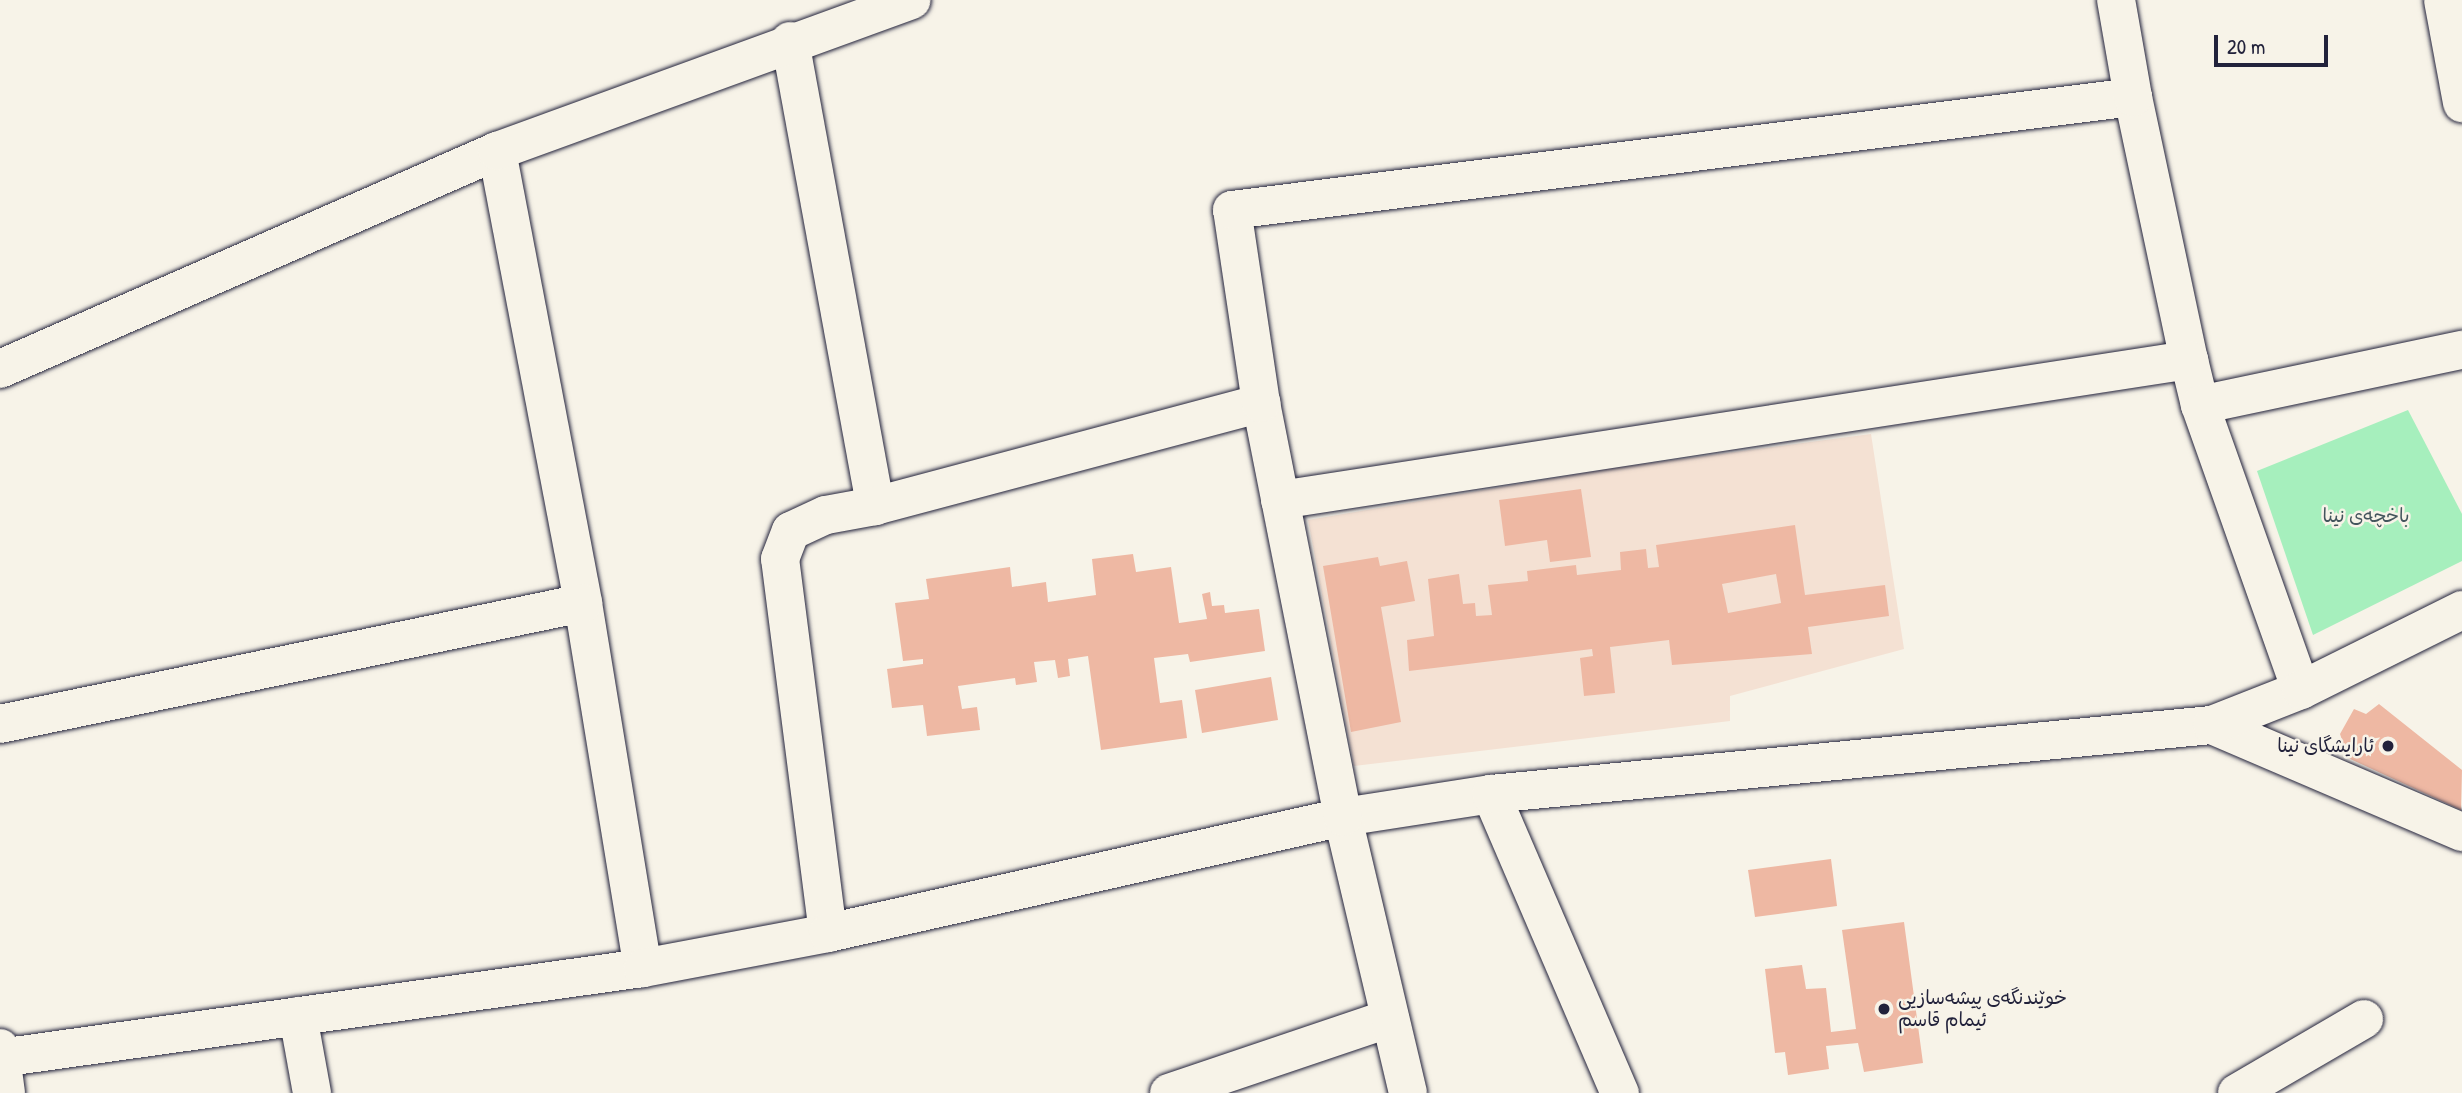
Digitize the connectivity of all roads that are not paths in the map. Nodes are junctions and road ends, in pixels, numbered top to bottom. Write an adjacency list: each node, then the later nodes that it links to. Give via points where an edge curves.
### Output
1 (911, 0): 5 (street)
2 (2116, 0): 6 (street)
3 (2443, 0): 4 (street)
4 (2457, 36): 7 (street)
5 (790, 41): 8 (street); 15 (street)
6 (2133, 97): 10 (street); 12 (street, via 1232,210)
7 (2462, 103)
8 (498, 151): 11 (street); 16 (street)
9 (2462, 350): 13 (street)
10 (2189, 360): 13 (street); 14 (street)
11 (0, 369)
12 (1261, 403): 14 (street); 15 (street)
13 (2200, 405): 18 (street)
14 (1280, 500): 22 (street)
15 (875, 506): 24 (street, via 807,520 791,531 780,559)
16 (583, 603): 19 (street); 25 (street)
17 (2462, 610): 18 (street)
18 (2301, 690): 20 (street)
19 (0, 724)
20 (2212, 725): 21 (street); 23 (street)
21 (1491, 794): 22 (street); 34 (street)
22 (1343, 817): 24 (street); 27 (street)
23 (2462, 832)
24 (828, 933): 25 (street)
25 (643, 968): 26 (street)
26 (298, 1016): 29 (street); 31 (street)
27 (1390, 1018): 32 (street); 33 (street)
28 (2364, 1019): 30 (street)
29 (2, 1064)
30 (2251, 1089)
31 (312, 1093)
32 (1169, 1093)
33 (1408, 1093)
34 (1620, 1093)

